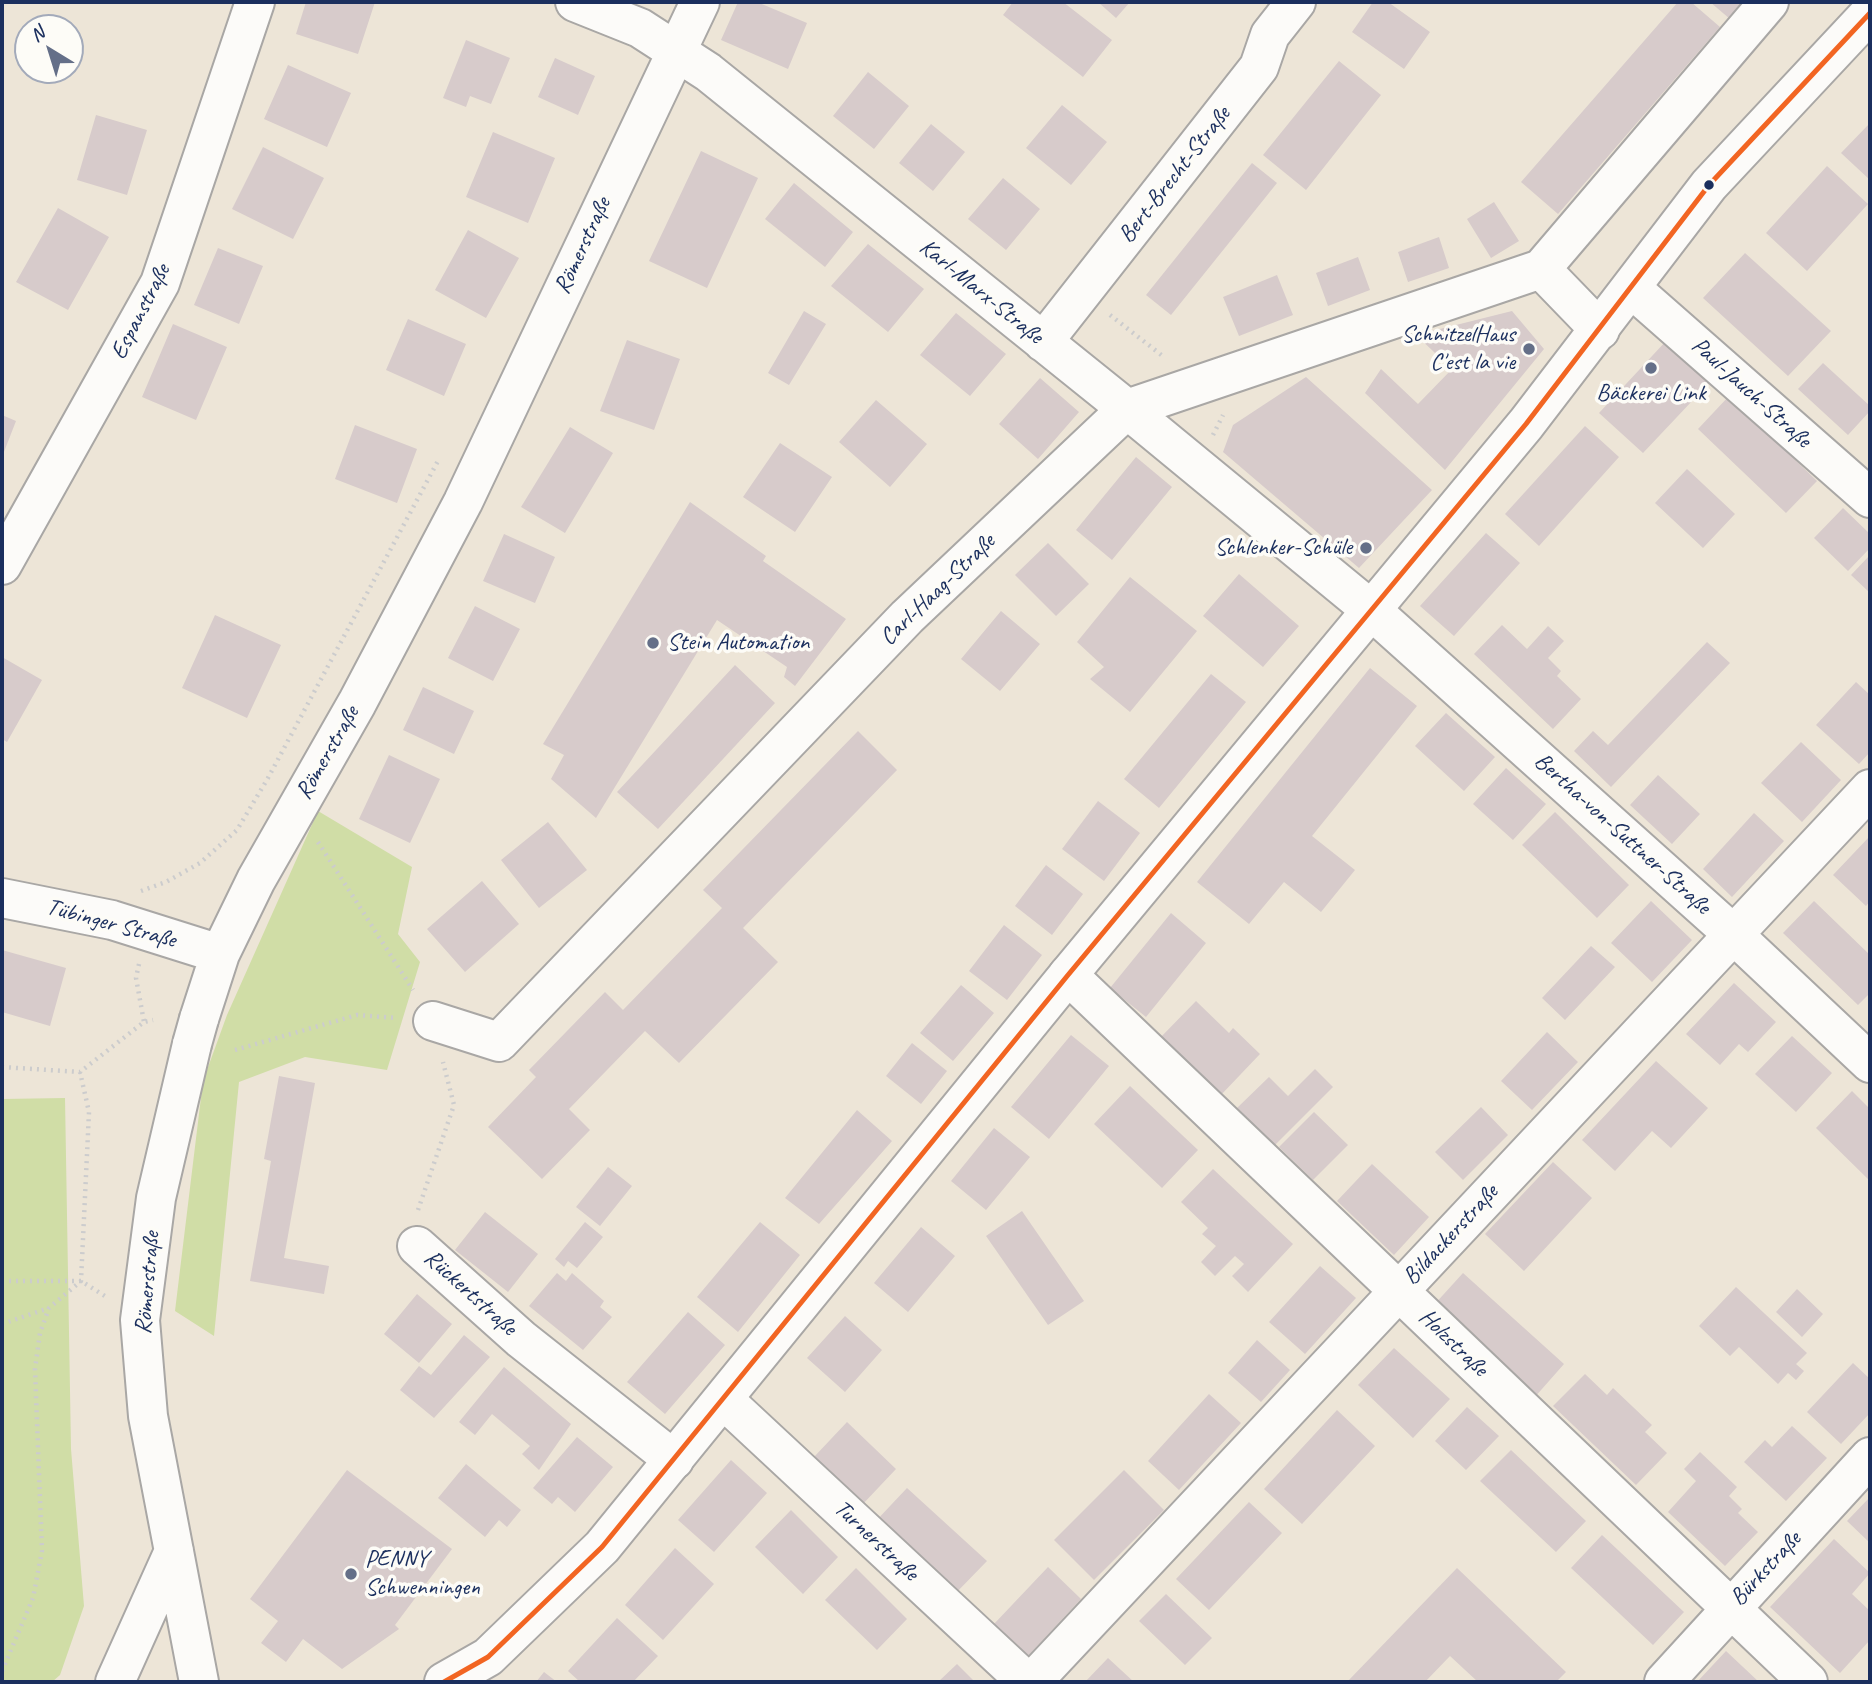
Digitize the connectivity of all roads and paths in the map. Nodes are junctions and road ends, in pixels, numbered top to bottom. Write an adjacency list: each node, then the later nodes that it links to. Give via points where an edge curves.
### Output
1 (255, 2): 17 (street, Espanstraße, via 160,283)
2 (575, 2): 7 (street, Karl-Marx-Straße, via 640,28)
3 (700, 2): 7 (street, Römerstraße)
4 (1296, 2): 10 (street, Bert-Brecht-Straße, via 1270,35 1259,67)
5 (1769, 2): 8 (street)
6 (1870, 13): 9 (street, via 1710,185)
7 (676, 50): 12 (street, Karl-Marx-Straße); 24 (street, Römerstraße, via 463,502)
8 (1541, 269): 11 (street); 13 (street, Carl-Haag-Straße)
9 (1631, 288): 11 (street); 16 (street, Paul-Jauch-Straße)
10 (1084, 294): 12 (street, Bert-Brecht-Straße); 13 (path)
11 (1600, 330): 18 (street)
12 (1043, 342): 14 (street, Karl-Marx-Straße)
13 (1199, 385): 14 (street, Carl-Haag-Straße)
14 (1127, 409): 18 (street, Karl-Marx-Straße); 28 (street, Carl-Haag-Straße, via 908,617 499,1042)
15 (446, 446): 21 (path, via 237,830 200,863)
16 (1870, 498)
17 (2, 565)
18 (1370, 609): 23 (street, Bertha-von-Suttner-Straße); 25 (street)
19 (1870, 789): 23 (street, Bildackerstraße)
20 (315, 838): 28 (path, Rückertstraße)
21 (132, 894)
22 (2, 898): 24 (street, Tübinger Straße, via 112,920)
23 (1734, 935): 31 (street, Bertha-von-Suttner-Straße); 37 (street, Bildackerstraße)
24 (220, 954): 44 (street, Römerstraße, via 195,1031 156,1198 140,1320 148,1416)
25 (1068, 975): 37 (street, Holzstraße); 41 (street)
26 (136, 978): 29 (path)
27 (153, 1020): 29 (path)
28 (433, 1021): 30 (path, via 357,1015); 34 (path, Rückertstraße, via 454,1105 416,1215)
29 (144, 1022): 33 (path)
30 (235, 1050)
31 (1870, 1063)
32 (2, 1067): 33 (path)
33 (80, 1072): 36 (path, via 89,1112)
34 (417, 1246): 43 (street, Rückertstraße, via 522,1339)
35 (2, 1281): 36 (path)
36 (81, 1281): 38 (path); 39 (path)
37 (1399, 1291): 45 (street, Holzstraße); 50 (street, Bildackerstraße)
38 (109, 1299)
39 (49, 1308): 40 (path); 46 (path, via 35,1369 42,1551 33,1598)
40 (2, 1324)
41 (724, 1400): 43 (street); 50 (street, Turnerstraße)
42 (1870, 1457): 45 (street, Bürkstraße)
43 (674, 1460): 49 (street, via 602,1547 540,1608 488,1657)
44 (174, 1551): 47 (street); 48 (street, Römerstraße)
45 (1730, 1608): 51 (street, Bürkstraße); 52 (street, Holzstraße)
46 (2, 1671)
47 (115, 1682)
48 (199, 1682)
49 (444, 1682)
50 (1029, 1682)
51 (1664, 1682)
52 (1808, 1682)

